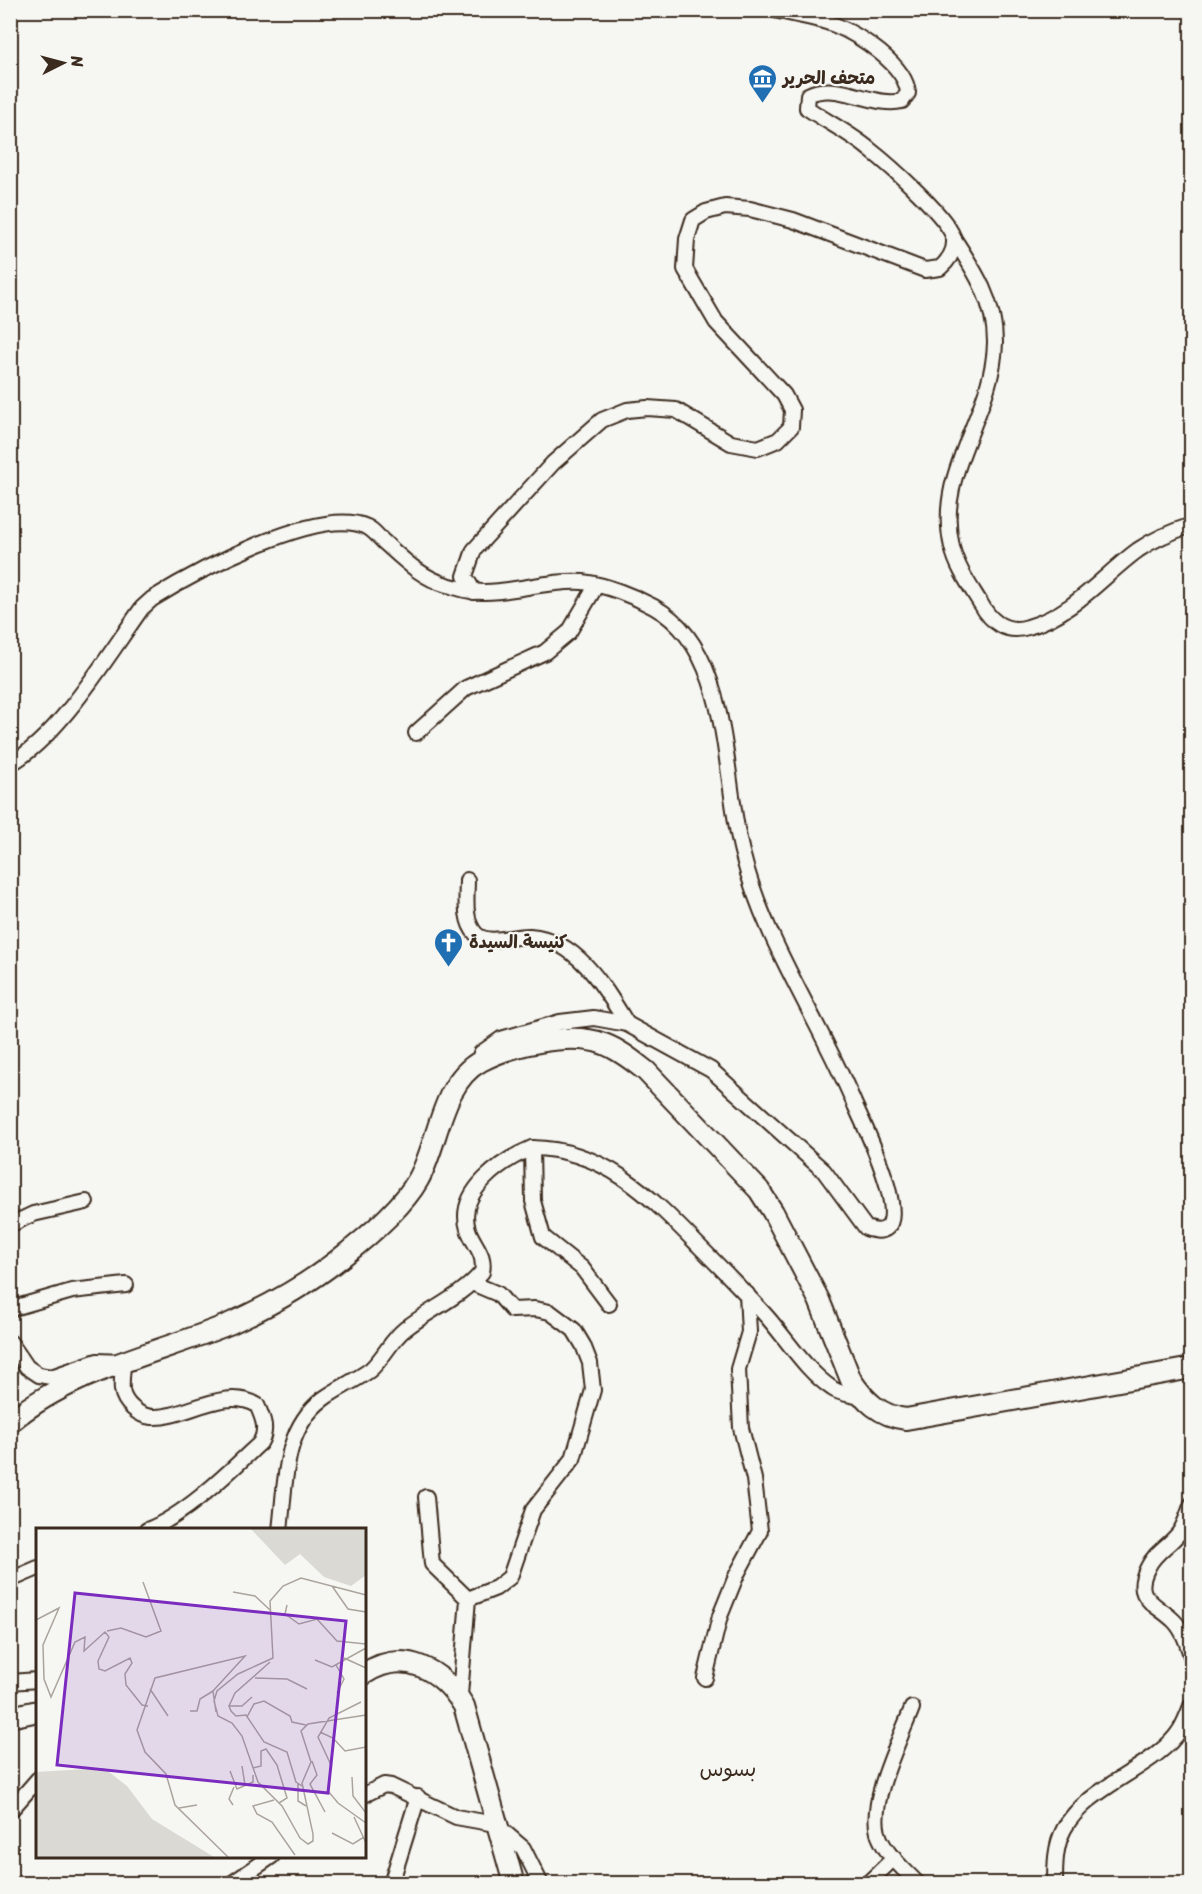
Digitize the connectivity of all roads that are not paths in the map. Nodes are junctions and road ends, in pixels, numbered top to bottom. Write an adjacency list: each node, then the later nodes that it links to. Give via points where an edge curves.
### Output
1 (775, 10): 2 (street, via 841,28 861,39 904,75 908,93 902,101 882,103 822,91 808,94 807,108 868,148 929,205)
2 (954, 239): 3 (street, via 982,283 994,321 991,378 954,475 949,527 959,566 988,617 1011,630 1061,614 1138,550); 5 (street, via 947,262 940,268 925,270 793,220 750,209 725,207 693,220 685,270 716,322 784,395 792,410 791,427 778,440 758,448 731,443 676,410 627,410 602,420 553,463 474,550 465,576)
3 (1191, 525)
4 (596, 586): 5 (street, via 584,582); 6 (street, via 569,632 545,652 466,688); 9 (street, via 628,595 675,620 692,641 709,674 741,851 756,899 878,1159 893,1202 890,1224 876,1232 866,1228 824,1171 711,1070)
5 (474, 592): 7 (street, via 436,582 417,571 369,528 354,522 303,529 267,540 147,603 66,712 30,752)
6 (416, 733)
7 (10, 764)
8 (467, 880): 9 (street, via 469,924 476,933 495,939 531,936 557,945 598,977)
9 (627, 1024): 10 (street, via 594,1018 532,1028 501,1039 481,1053)
10 (479, 1062): 20 (main road, via 449,1099 417,1182 358,1244 256,1311); 22 (main road, via 518,1047 576,1040 602,1043 646,1071 759,1190 819,1300)
11 (532, 1148): 14 (street, via 500,1163 469,1203 466,1220 483,1263 482,1272); 16 (street, via 557,1149 598,1163 630,1181); 17 (street, via 533,1201 543,1237 582,1268)
12 (86, 1202): 13 (street, via 33,1214)
13 (10, 1225)
14 (472, 1283): 27 (street, via 405,1329 371,1369 323,1399 310,1413 291,1446); 30 (street, via 498,1294 512,1310 535,1309 562,1319 583,1345 593,1377 573,1459 533,1510 510,1576 496,1588)
15 (126, 1285): 18 (street, via 72,1291)
16 (747, 1294): 22 (street, via 833,1389); 33 (street, via 749,1332 738,1369 741,1428 754,1479 760,1531 720,1616)
17 (609, 1304)
18 (10, 1310)
19 (10, 1342): 20 (street, via 27,1367 39,1375 51,1377 97,1361)
20 (123, 1362): 23 (main road, via 59,1390); 26 (street, via 122,1392 139,1413 152,1417 225,1400 247,1400 257,1405 264,1425 264,1436 250,1452 183,1509)
21 (1191, 1368): 22 (main road, via 906,1419 884,1413)
22 (863, 1398)
23 (10, 1422)
24 (426, 1497): 30 (street, via 432,1564)
25 (1191, 1504): 31 (street, via 1181,1531 1154,1555 1142,1591 1149,1603 1175,1622)
26 (152, 1528)
27 (280, 1528)
28 (36, 1569): 29 (street)
29 (10, 1580)
30 (468, 1599): 37 (street, via 460,1695)
31 (1191, 1659)
32 (366, 1673): 37 (main road, via 390,1661 430,1670)
33 (705, 1678)
34 (36, 1680): 35 (street)
35 (10, 1682)
36 (1191, 1704): 54 (street, via 1180,1731 1168,1743 1108,1785 1065,1828 1057,1848)
37 (464, 1706): 45 (main road)
38 (36, 1708): 40 (main road)
39 (912, 1708): 47 (street, via 876,1814 879,1834)
40 (10, 1717)
41 (36, 1781): 44 (street)
42 (366, 1794): 43 (street, via 384,1785)
43 (418, 1797): 45 (street, via 456,1817); 49 (street)
44 (10, 1811)
45 (495, 1824): 50 (main road); 51 (street, via 523,1848)
46 (270, 1858): 48 (street)
47 (894, 1858): 52 (street); 53 (street)
48 (231, 1884)
49 (391, 1884)
50 (514, 1884)
51 (541, 1884)
52 (867, 1884)
53 (918, 1884)
54 (1055, 1884)

